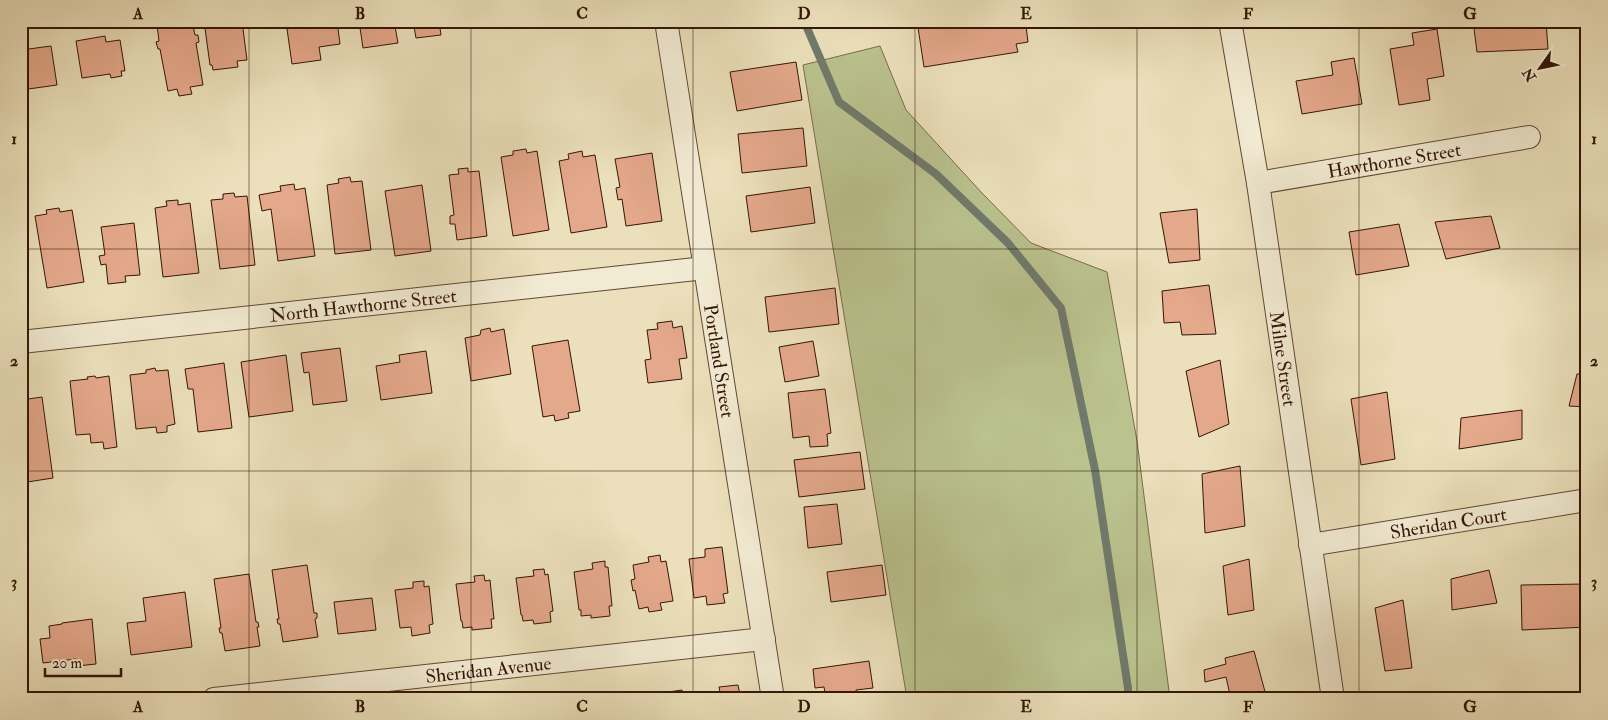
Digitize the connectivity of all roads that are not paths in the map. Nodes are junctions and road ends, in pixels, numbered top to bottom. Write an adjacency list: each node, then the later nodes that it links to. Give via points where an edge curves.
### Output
1 (666, 21): 5 (street, Portland Street)
2 (1230, 21): 4 (street, Milne Street)
3 (1530, 137): 4 (street, Hawthorne Street)
4 (1258, 184): 8 (street, Milne Street)
5 (705, 268): 6 (street, North Hawthorne Street); 9 (street, Portland Street)
6 (21, 342)
7 (1587, 500): 8 (street, Sheridan Court)
8 (1310, 545): 12 (street, Milne Street)
9 (764, 639): 10 (street, Sheridan Avenue); 11 (street, Portland Street)
10 (214, 699)
11 (773, 699)
12 (1333, 699)

